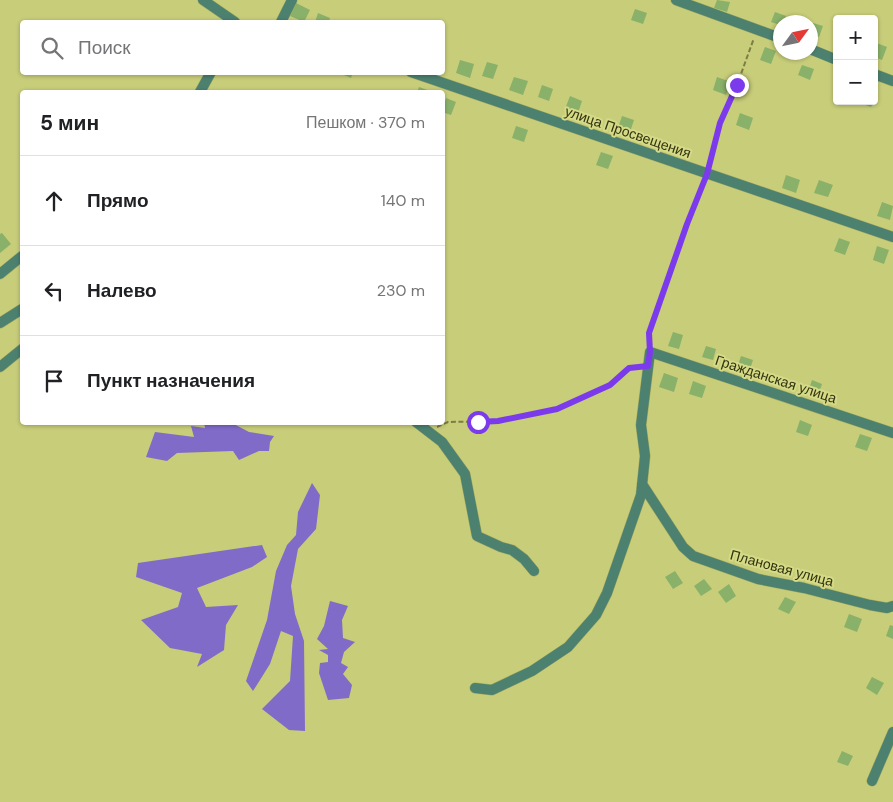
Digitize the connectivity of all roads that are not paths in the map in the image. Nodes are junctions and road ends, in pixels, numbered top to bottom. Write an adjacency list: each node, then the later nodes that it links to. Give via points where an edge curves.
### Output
1 (204, 0): 4 (street)
2 (292, 0): 5 (street)
3 (676, 0): 6 (street)
4 (232, 20)
5 (282, 20)
6 (773, 35)
7 (818, 53): 8 (street)
8 (833, 59)
9 (209, 75): 13 (street)
10 (420, 75): 14 (street, улица Просвещения)
11 (878, 75): 12 (street)
12 (893, 81)
13 (201, 90)
14 (893, 237)
15 (20, 258): 16 (street)
16 (0, 274)
17 (20, 311): 18 (street)
18 (0, 323)
19 (20, 351): 20 (street)
20 (0, 367)
21 (420, 425): 24 (street, via 442,442 465,474 477,536 512,550)
22 (893, 433): 23 (street, Гражданская улица, via 650,352 641,425 645,456)
23 (642, 484): 25 (street, Плановая улица, via 683,547 693,556 758,579 870,606); 26 (street, via 607,593 583,631 568,647 532,672 492,690)
24 (534, 571)
25 (893, 606)
26 (475, 688)
27 (893, 732): 28 (street)
28 (872, 781)

